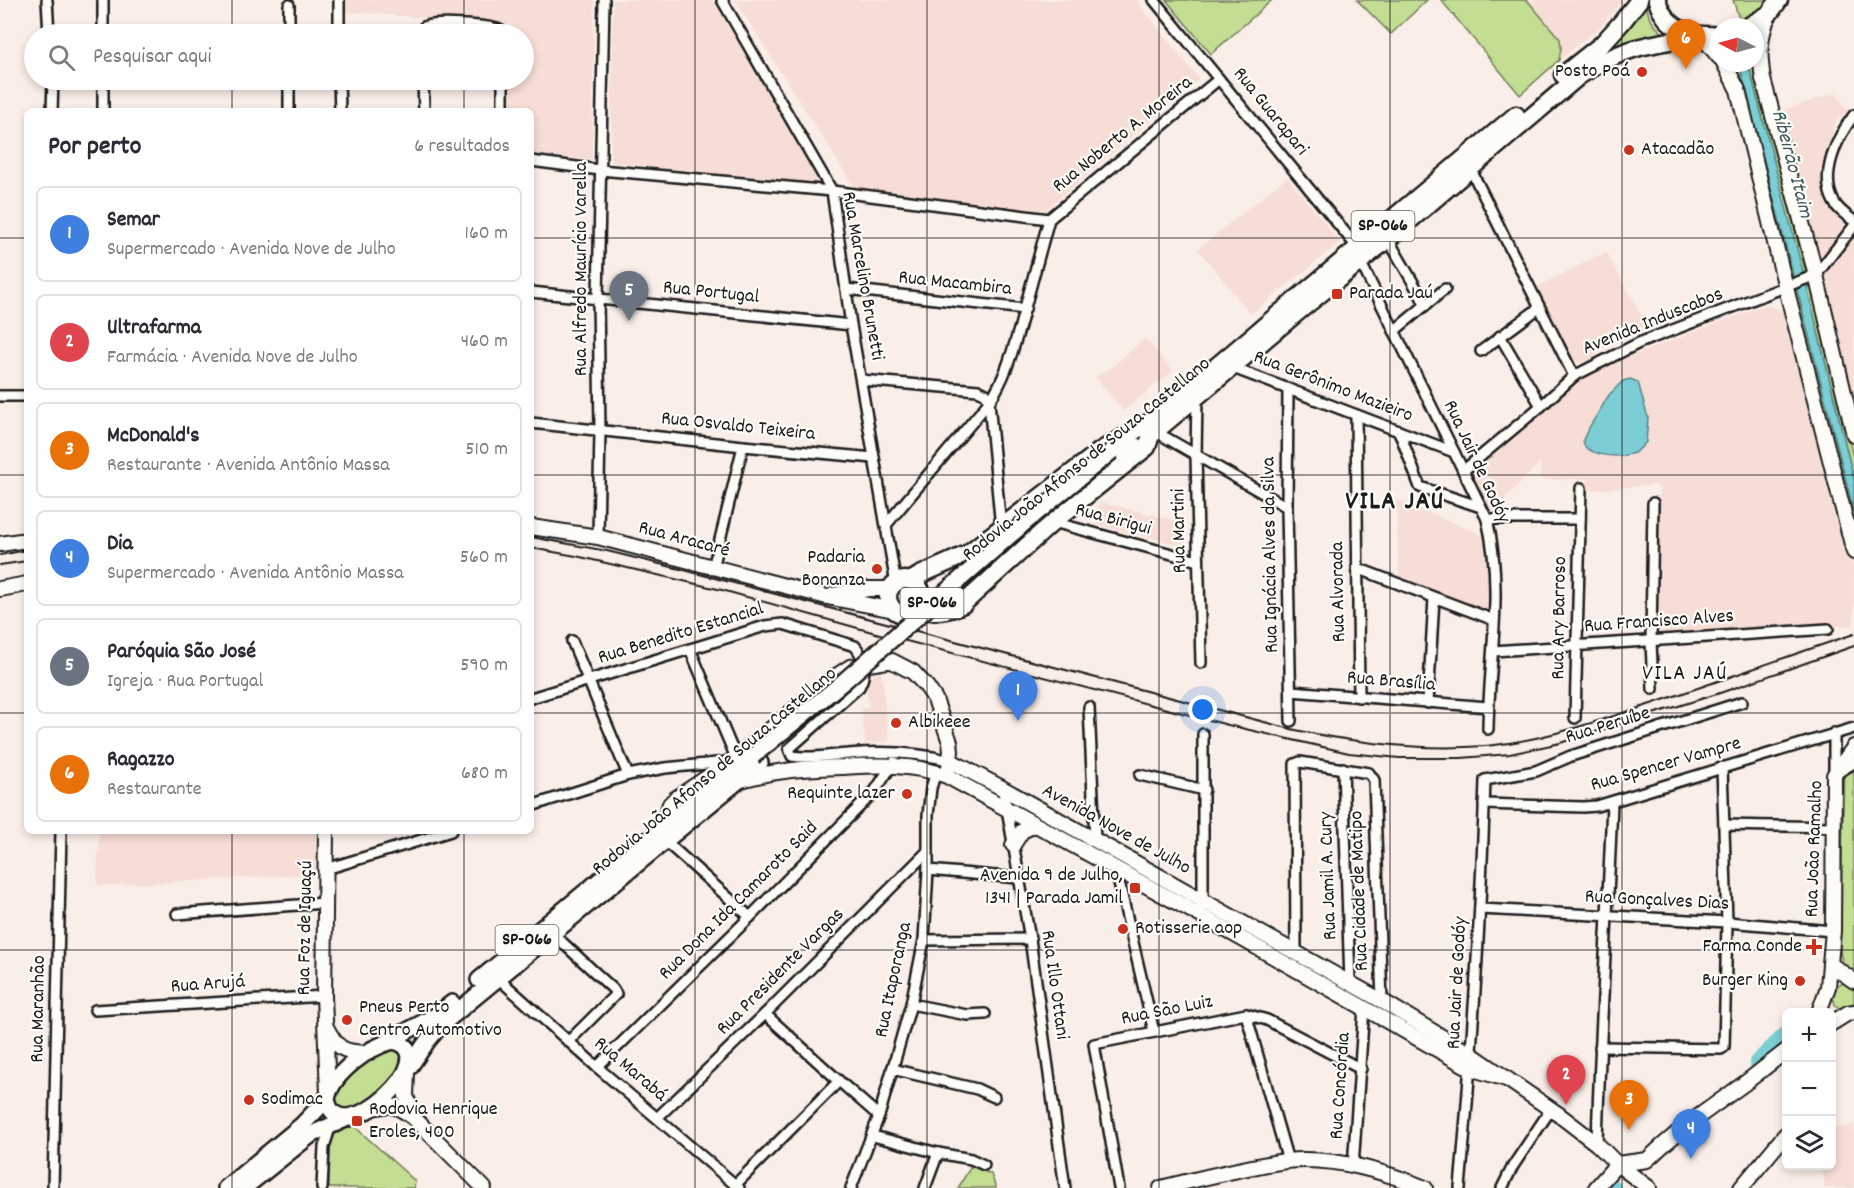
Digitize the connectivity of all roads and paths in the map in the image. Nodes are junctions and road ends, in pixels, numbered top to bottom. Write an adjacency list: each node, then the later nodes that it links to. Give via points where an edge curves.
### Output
1 (47, 0): 14 (street)
2 (103, 0): 15 (street)
3 (339, 0): 17 (street)
4 (604, 0): 38 (street, Rua Alfredo Maurício Varella)
5 (722, 0): 39 (street, Rua Marcelino Brunetti)
6 (1154, 0): 22 (street, Rua Guarapari)
7 (1633, 0): 13 (highway)
8 (1639, 0): 13 (highway, Rodovia João Afonso de Souza Castellano / SP-066)
9 (1657, 0): 18 (highway, Rodovia João Afonso de Souza Castellano / SP-066, via 1673,26)
10 (289, 5): 16 (street)
11 (1774, 7): 12 (highway); 45 (street, via 1761,37 1761,69)
12 (1759, 18)
13 (1622, 22): 44 (highway, Rodovia João Afonso de Souza Castellano / SP-066, via 1602,44)
14 (48, 24)
15 (103, 24)
16 (289, 24)
17 (339, 24)
18 (1699, 35): 19 (highway, Rodovia João Afonso de Souza Castellano / SP-066); 20 (street); 37 (highway, Rodovia João Afonso de Souza Castellano / SP-066, via 1648,45 1592,67)
19 (1710, 35)
20 (1710, 47)
21 (1729, 72): 46 (street, via 1738,90)
22 (1220, 79): 40 (street, Rua Noberto A. Moreira); 44 (street, Rua Guarapari)
23 (53, 90): 29 (street)
24 (103, 90): 30 (street)
25 (289, 90): 31 (street)
26 (339, 90): 32 (street)
27 (423, 90): 33 (street)
28 (503, 90): 34 (street)
29 (52, 108)
30 (103, 108)
31 (289, 108)
32 (340, 108)
33 (424, 108)
34 (503, 108)
35 (1854, 115): 41 (street, via 1840,137 1828,179 1834,203)
36 (534, 162): 38 (street)
37 (1470, 168): 43 (highway, Rodovia João Afonso de Souza Castellano / SP-066); 52 (street)
38 (600, 170): 39 (street); 50 (street, Rua Alfredo Maurício Varella)
39 (832, 191): 40 (street); 47 (street, Rua Marcelino Brunetti)
40 (1049, 219): 53 (street)
41 (1854, 221)
42 (1854, 226): 45 (street)
43 (1388, 239): 44 (highway, Rodovia João Afonso de Souza Castellano / SP-066); 51 (street)
44 (1359, 254): 55 (street, Rua Jair de Godóy); 58 (highway, Rodovia João Afonso de Souza Castellano / SP-066); 70 (highway, Rodovia João Afonso de Souza Castellano / SP-066)
45 (1813, 277): 46 (street, Avenida Induscabos); 72 (street)
46 (1788, 287): 59 (street, Avenida Induscabos, via 1639,344); 91 (street)
47 (846, 289): 53 (street, Rua Macambira); 54 (street, Rua Marcelino Brunetti)
48 (1446, 289): 51 (street)
49 (534, 292): 50 (street, Rua Portugal)
50 (598, 300): 54 (street, Rua Portugal); 69 (street, Rua Alfredo Maurício Varella)
51 (1426, 305): 55 (street)
52 (1539, 308): 56 (street); 59 (street)
53 (1025, 309): 65 (street, via 1006,372)
54 (851, 325): 60 (street, Rua Marcelino Brunetti)
55 (1394, 331): 74 (street, Rua Jair de Godóy)
56 (1500, 336): 57 (street); 66 (street)
57 (1481, 351)
58 (1233, 368): 61 (street, Rua Gerônimo Mazieiro); 64 (highway, Rodovia João Afonso de Souza Castellano / SP-066)
59 (1574, 376): 66 (street, Avenida Induscabos)
60 (861, 380): 65 (street, via 978,390 986,394); 76 (street, Rua Marcelino Brunetti)
61 (1288, 389): 67 (street, Rua Gerônimo Mazieiro); 80 (street, Rua Ignácia Alves da Silva)
62 (0, 396): 63 (street)
63 (24, 396)
64 (1197, 398): 70 (highway, Rodovia João Afonso de Souza Castellano / SP-066); 75 (street, Rua Martini)
65 (989, 402): 85 (street); 87 (street)
66 (1541, 406): 77 (street, Avenida Induscabos)
67 (1356, 415): 71 (street, Rua Gerônimo Mazieiro); 94 (street, Rua Alvorada)
68 (534, 423): 69 (street, Rua Osvaldo Teixeira)
69 (600, 430): 73 (street, Rua Osvaldo Teixeira); 88 (street, Rua Alfredo Maurício Varella)
70 (1150, 431): 75 (street); 84 (highway, via 1147,447); 87 (highway, via 1100,451); 127 (main road, Rodovia João Afonso de Souza Castellano / SP-066, via 1113,457 1027,534)
71 (1399, 431): 74 (street, Rua Gerônimo Mazieiro); 81 (street, via 1420,486)
72 (1854, 435)
73 (743, 446): 76 (street, Rua Osvaldo Teixeira); 93 (street)
74 (1454, 452): 77 (street, Rua Jair de Godóy)
75 (1196, 456): 80 (street); 92 (street, Rua Martini)
76 (874, 458): 85 (street, Rua Marcelino Brunetti)
77 (1463, 471): 81 (street, Rua Jair de Godóy)
78 (1581, 488): 83 (street, Rua Ary Barroso)
79 (1653, 503): 105 (street)
80 (1287, 507): 113 (street, Rua Ignácia Alves da Silva)
81 (1481, 507): 82 (street, Rua Jair de Godóy)
82 (1487, 519): 83 (street); 102 (street, Rua Jair de Godóy, via 1495,560)
83 (1580, 519): 106 (street, Rua Ary Barroso)
84 (1053, 522): 92 (street, Rua Birigui); 101 (highway, via 963,604 941,612)
85 (886, 525): 95 (street, Rua Marcelino Brunetti)
86 (534, 527): 88 (street, Rua Aracaré)
87 (1001, 528): 95 (highway, via 967,554)
88 (598, 537): 93 (street, Rua Aracaré)
89 (24, 540): 90 (street)
90 (0, 544)
91 (1854, 552)
92 (1198, 561): 109 (street, Rua Martini)
93 (713, 568): 98 (street, Rua Aracaré)
94 (1357, 568): 99 (street); 115 (street, Rua Alvorada)
95 (899, 584): 98 (street, Rua Aracaré); 100 (highway, via 888,598); 101 (highway, via 919,588 922,599)
96 (24, 585): 97 (street)
97 (0, 589)
98 (827, 597): 100 (street, Rua Aracaré)
99 (1434, 598): 102 (street); 117 (street)
100 (894, 610): 101 (highway, via 905,614)
101 (916, 610)
102 (1494, 620): 108 (street, Rua Jair de Godóy)
103 (1828, 629): 105 (street, Rua Francisco Alves)
104 (572, 641): 111 (street)
105 (1651, 641): 106 (street, Rua Francisco Alves); 112 (street)
106 (1578, 646): 108 (street, Rua Francisco Alves); 120 (street, Rua Ary Barroso)
107 (690, 649): 110 (street, Rua Benedito Estancial, via 783,624 855,646); 111 (street, Rua Benedito Estancial); 129 (street)
108 (1493, 651): 119 (street, Rua Jair de Godóy)
109 (1201, 663)
110 (864, 665): 128 (street, Avenida Nove de Julho, via 859,687 789,750 792,756 863,753); 129 (street, via 850,668 821,686); 130 (street, via 892,661 913,672 927,687 950,742)
111 (588, 681): 114 (street, Rua Benedito Estancial); 135 (street)
112 (1653, 689)
113 (1291, 691): 115 (street, Rua Brasília); 121 (street, Rua Ignácia Alves da Silva)
114 (534, 697)
115 (1359, 697): 117 (street, Rua Brasília)
116 (1742, 702): 138 (street, Rua Peruíbe, via 1564,758 1536,771)
117 (1428, 703): 119 (street, Rua Brasília)
118 (1089, 707): 153 (street)
119 (1488, 707): 123 (street, Rua Jair de Godóy)
120 (1575, 718)
121 (1291, 721)
122 (1854, 728): 124 (street, Rua Spencer Vampre)
123 (1488, 729)
124 (1834, 733): 132 (street, Rua Spencer Vampre); 137 (street)
125 (1203, 734): 141 (street)
126 (1854, 747): 137 (street, Rua João Ramalho)
127 (756, 759): 139 (main road, Rodovia João Afonso de Souza Castellano / SP-066); 152 (main road, Rodovia João Afonso de Souza Castellano / SP-066)
128 (895, 759): 130 (street, Avenida Nove de Julho, via 927,755); 134 (street, Avenida Nove de Julho); 139 (street, Avenida Nove de Julho, via 782,770); 165 (street, Rua Dona Ida Camaroto Said, via 875,791)
129 (732, 760): 135 (street); 152 (street, via 670,804)
130 (951, 761): 134 (street); 140 (street, Avenida Nove de Julho)
131 (1854, 763): 137 (street)
132 (1722, 767): 142 (street, Rua Spencer Vampre); 147 (street)
133 (1343, 768): 171 (street, via 1295,764); 175 (street, Rua Jamil A. Cury); 177 (street, Rua Cidade de Matipo, via 1369,773 1374,780)
134 (941, 774): 145 (street, Avenida Nove de Julho); 155 (street, Rua Itaporanga, via 929,799)
135 (628, 775): 144 (street)
136 (1140, 775): 141 (street)
137 (1834, 775): 148 (street, Rua João Ramalho)
138 (1485, 780): 143 (street, Rua Jair de Godóy)
139 (739, 781): 152 (main road, Rodovia João Afonso de Souza Castellano / SP-066)
140 (1002, 788): 145 (street, Rua Illo Ottani); 153 (street, Avenida Nove de Julho)
141 (1204, 790): 161 (street)
142 (1612, 802): 143 (street, Rua Spencer Vampre, via 1583,807); 164 (street)
143 (1484, 804): 162 (street, Rua Jair de Godóy)
144 (534, 805)
145 (1007, 809): 146 (street, Avenida Nove de Julho); 154 (street, Rua Illo Ottani)
146 (1035, 825): 154 (street, via 1022,831); 158 (street, Avenida Nove de Julho)
147 (1725, 825): 148 (street); 166 (street)
148 (1834, 827): 167 (street, Rua João Ramalho)
149 (61, 834): 220 (street, Rua Maranhão)
150 (326, 834): 156 (street, Rua Foz de Iguaçú)
151 (441, 834): 156 (street)
152 (664, 835): 165 (street); 168 (main road, Rodovia João Afonso de Souza Castellano / SP-066); 190 (main road, Rodovia João Afonso de Souza Castellano / SP-066, via 437,1015)
153 (1095, 841): 161 (street, Avenida Nove de Julho)
154 (1013, 845): 159 (street, Rua Illo Ottani)
155 (928, 851): 157 (street, Rua Itaporanga); 183 (street, Rua Presidente Vargas)
156 (326, 869): 160 (street, Rua Foz de Iguaçú)
157 (928, 870): 159 (street); 170 (street, Rua Itaporanga)
158 (1116, 870): 161 (street, Avenida Nove de Julho); 188 (street)
159 (1018, 878): 169 (street, Rua Illo Ottani)
160 (326, 903): 163 (street); 176 (street, Rua Foz de Iguaçú)
161 (1202, 909): 171 (street, Avenida Nove de Julho); 179 (street, Avenida Nove de Julho)
162 (1480, 909): 164 (street, Rua Gonçalves Dias); 194 (street, Rua Jair de Godóy)
163 (177, 914)
164 (1608, 916): 166 (street, Rua Gonçalves Dias); 191 (street)
165 (750, 917): 195 (street, Rua Dona Ida Camaroto Said)
166 (1727, 922): 167 (street, Rua Gonçalves Dias); 191 (street, via 1723,1049)
167 (1833, 931): 172 (street, Rua João Ramalho)
168 (552, 933): 173 (main road, Rodovia João Afonso de Souza Castellano / SP-066); 189 (street, via 616,994)
169 (1030, 939): 170 (street); 227 (street, Rua Illo Ottani)
170 (924, 940): 178 (street, Rua Itaporanga)
171 (1296, 953): 175 (street, Avenida Nove de Julho)
172 (1830, 964): 174 (street); 180 (street, Rua João Ramalho)
173 (498, 978): 189 (street, Rua Marabá); 198 (main road, Rodovia João Afonso de Souza Castellano / SP-066, via 441,1025)
174 (1854, 981)
175 (1350, 983): 177 (street, Avenida Nove de Julho)
176 (324, 996): 181 (street, Rua Arujá); 187 (street, Rua Foz de Iguaçú)
177 (1382, 1001): 194 (street, Avenida Nove de Julho)
178 (910, 1004): 184 (street, via 967,1015); 196 (street, Rua Itaporanga)
179 (1364, 1008): 194 (street, Avenida Nove de Julho); 197 (street, Rua Concórdia)
180 (1821, 1008)
181 (95, 1010)
182 (1851, 1013): 186 (street)
183 (765, 1014): 199 (street); 207 (street, Rua Presidente Vargas)
184 (985, 1014)
185 (1246, 1014): 188 (street, Rua São Luiz); 197 (street, via 1267,1020); 214 (street)
186 (1836, 1020)
187 (325, 1025): 192 (street, via 339,1047 352,1053); 200 (street, Rua Foz de Iguaçú)
188 (1154, 1032): 228 (street, Rua São Luiz, via 1094,1044)
189 (569, 1041): 195 (street, Rua Marabá)
190 (385, 1043): 192 (main road, SP-066); 198 (main road, via 399,1042 408,1048)
191 (1600, 1047): 211 (street)
192 (366, 1053): 200 (main road, SP-066, via 345,1070)
193 (1782, 1054): 213 (street, via 1688,1124)
194 (1471, 1061): 203 (street, Avenida Nove de Julho); 231 (street, Rua Jair de Godóy)
195 (597, 1067): 207 (street, Rua Marabá)
196 (892, 1069): 201 (street, via 977,1089); 205 (street, Rua Itaporanga)
197 (1361, 1069): 217 (street, Rua Concórdia)
198 (407, 1071): 202 (main road, SP-066, via 391,1092); 206 (street, via 406,1096)
199 (839, 1081): 205 (street); 219 (street)
200 (327, 1096): 204 (main road, via 335,1114); 221 (main road, SP-066, via 302,1125)
201 (994, 1097)
202 (368, 1109): 204 (main road, SP-066); 206 (street, via 391,1105)
203 (1551, 1109): 211 (street, Avenida Nove de Julho); 232 (street)
204 (353, 1116): 208 (main road, SP-066)
205 (879, 1116): 209 (street, Rua Itaporanga)
206 (414, 1118): 224 (street)
207 (658, 1118): 219 (street, Rua Marabá)
208 (331, 1125): 222 (main road, SP-066, via 312,1134); 223 (street, via 324,1147)
209 (873, 1136): 212 (street); 225 (street, Rua Itaporanga)
210 (1782, 1139): 235 (street)
211 (1597, 1144): 215 (street, Avenida Nove de Julho)
212 (938, 1153): 216 (street); 226 (street)
213 (1647, 1160): 215 (street); 234 (street)
214 (1288, 1161): 217 (street); 229 (street)
215 (1617, 1164): 218 (street, Avenida Nove de Julho); 233 (street)
216 (984, 1165)
217 (1353, 1167): 230 (street)
218 (1630, 1182): 234 (street, Avenida Nove de Julho)
219 (737, 1186)
220 (53, 1188)
221 (226, 1188)
222 (244, 1188)
223 (322, 1188)
224 (484, 1188)
225 (851, 1188)
226 (925, 1188)
227 (1065, 1188)
228 (1119, 1188)
229 (1161, 1188)
230 (1425, 1188)
231 (1460, 1188)
232 (1502, 1188)
233 (1596, 1188)
234 (1649, 1188)
235 (1741, 1188)

